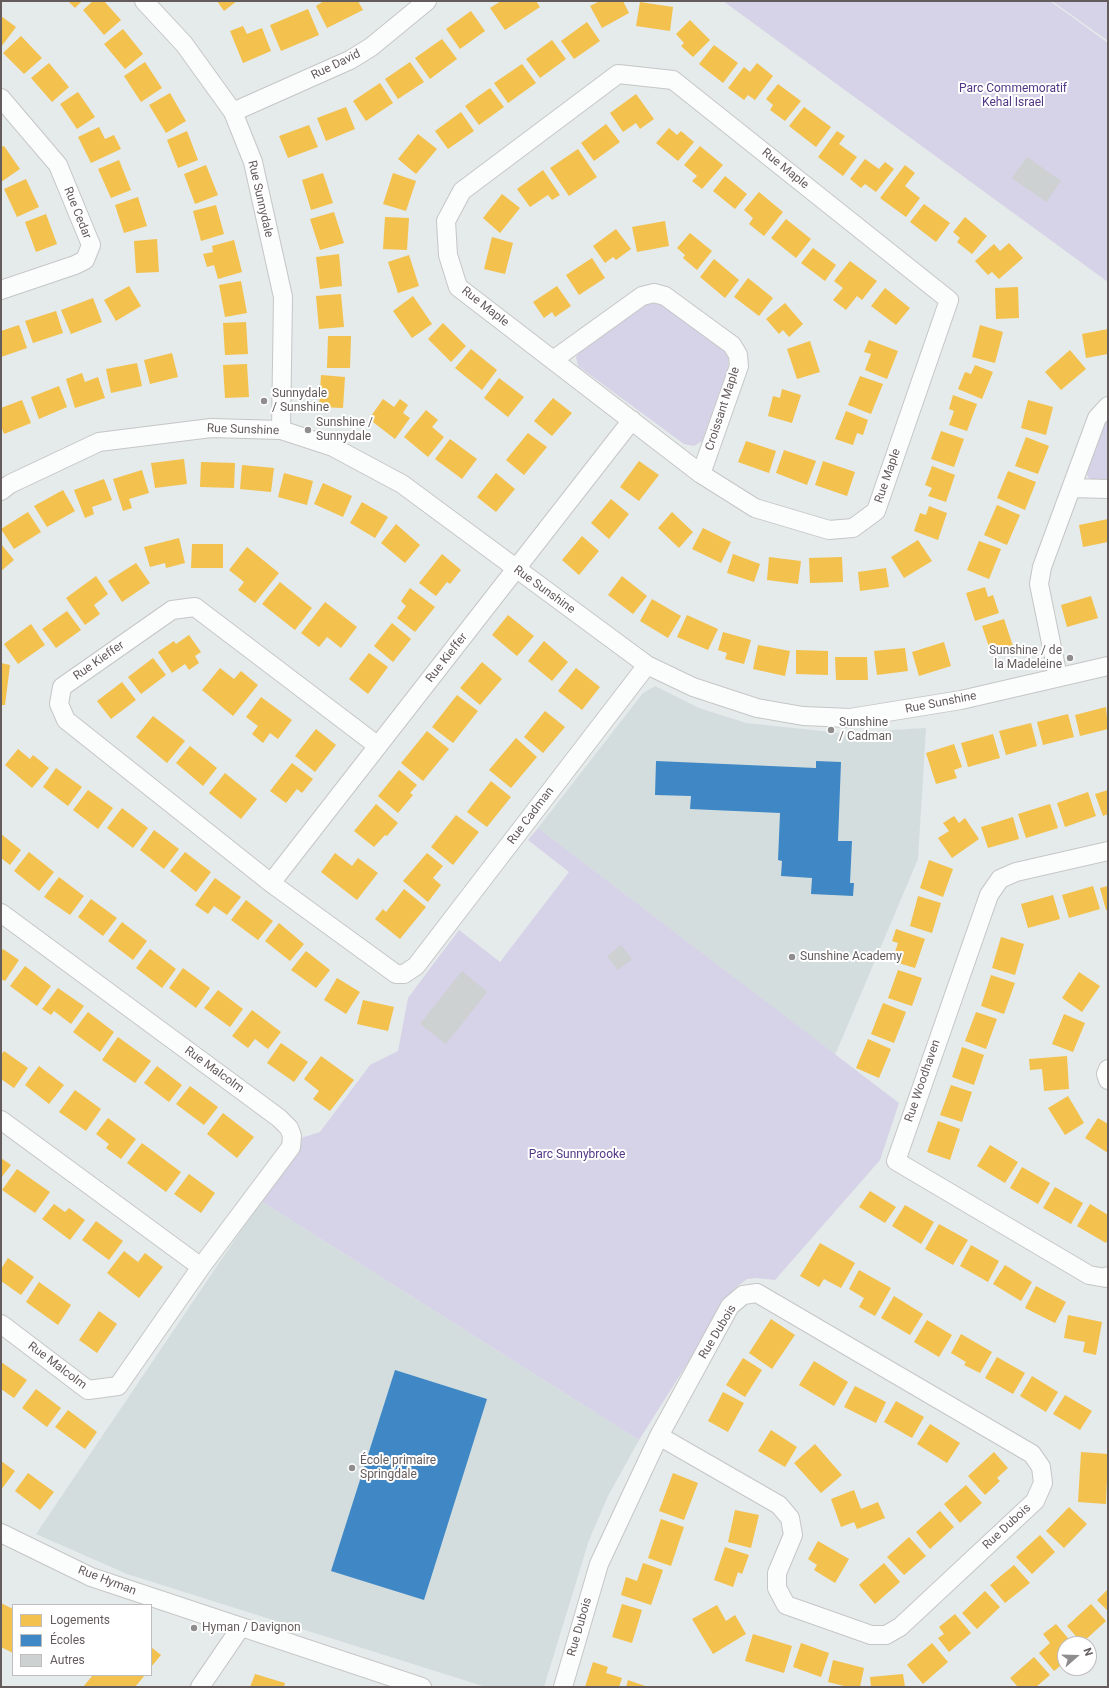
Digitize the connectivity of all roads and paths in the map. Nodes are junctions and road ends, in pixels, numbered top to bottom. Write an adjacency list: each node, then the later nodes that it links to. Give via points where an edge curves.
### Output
1 (144, 1): 4 (street, Rue Sunnydale, via 184,44)
2 (427, 1): 4 (street, Rue David, via 371,48 350,60)
3 (1, 98): 5 (street, Rue Cedar, via 58,165 91,245 84,260 75,265)
4 (233, 112): 9 (street, Rue Sunnydale, via 253,162 282,297)
5 (1, 290)
6 (553, 360): 8 (street, Rue Maple); 10 (street, Croissant Maple, via 642,296 654,293 666,296 732,345 738,355 738,366); 10 (street, Rue Maple, via 458,287 448,256 446,221 462,191 618,74 673,80 949,300 876,511 853,528 830,530 756,508)
7 (1108, 406): 11 (street, via 1097,418)
8 (632, 420): 10 (street, Rue Maple); 14 (street)
9 (281, 430): 13 (street, Rue Sunshine, via 211,428 99,442 10,484); 14 (street, Rue Sunshine, via 333,448 402,484)
10 (701, 474)
11 (1072, 488): 12 (street); 17 (street, via 1042,567 1040,584)
12 (1108, 489)
13 (1, 491)
14 (516, 569): 15 (street, Rue Sunshine); 18 (street, Rue Kieffer)
15 (646, 665): 17 (street, Rue Sunshine, via 693,686 757,708 803,716 850,718 960,700); 22 (street, Rue Cadman)
16 (1108, 666): 17 (street, Rue Sunshine)
17 (1058, 677)
18 (378, 746): 20 (street, Rue Kieffer); 20 (street, Rue Kieffer, via 195,607 172,610 62,687 59,704 66,720)
19 (1108, 851): 27 (street, Rue Woodhaven, via 1016,872 1000,879 989,895 896,1161 1089,1275 1106,1278)
20 (271, 883): 22 (street, Rue Kieffer, via 396,974 404,974)
21 (1, 913): 26 (street, Rue Malcolm, via 279,1118 289,1128 292,1136 291,1147)
22 (416, 966)
23 (1108, 1069): 24 (street)
24 (1108, 1080)
25 (1, 1120): 26 (street)
26 (201, 1267): 28 (street, Rue Malcolm, via 118,1386 88,1390)
27 (1108, 1276)
28 (1, 1324)
29 (659, 1436): 29 (street, Rue Dubois, via 730,1306 743,1295 757,1293 1032,1454 1041,1467 1043,1483 1035,1502 900,1627 886,1635 871,1636 786,1605 777,1588 777,1573 793,1535 790,1518 779,1505); 34 (street, Rue Dubois, via 599,1564)
30 (1, 1533): 31 (street, Rue Hyman, via 91,1577)
31 (241, 1627): 32 (street); 33 (street, Rue Hyman)
32 (200, 1687)
33 (422, 1687)
34 (563, 1687)

